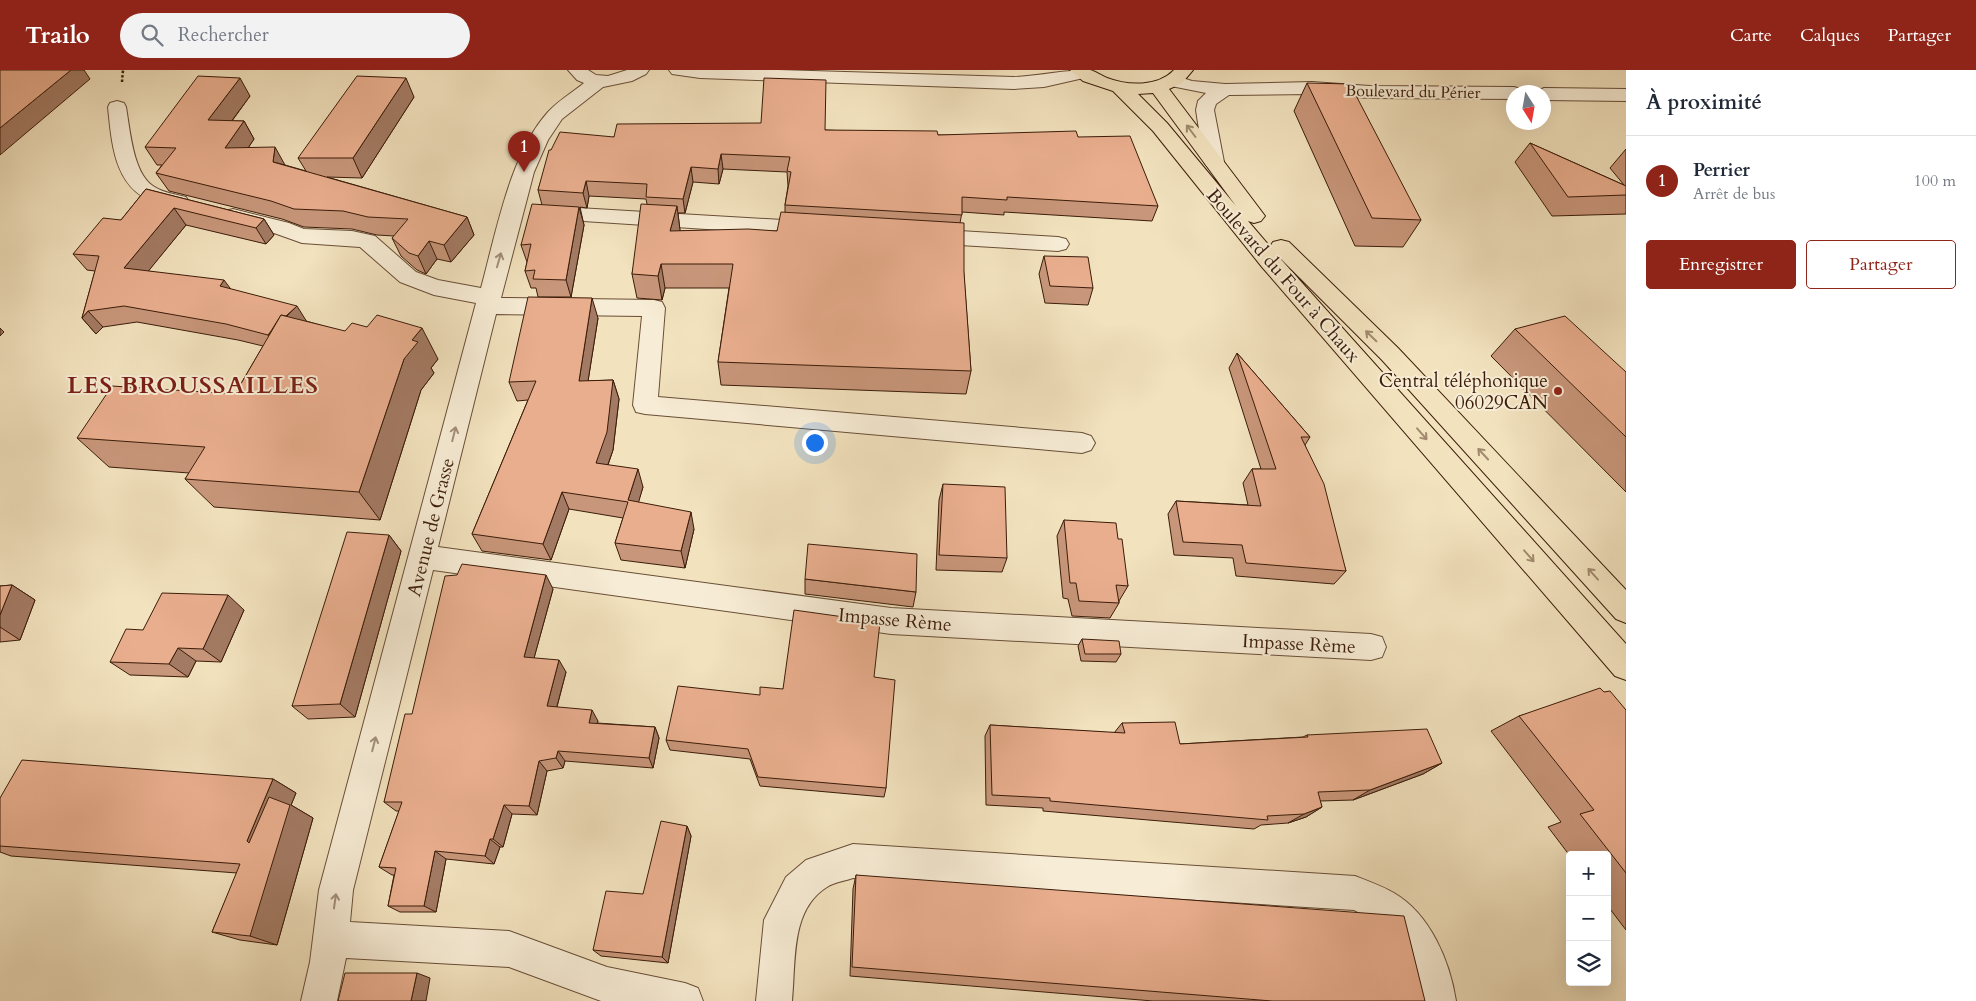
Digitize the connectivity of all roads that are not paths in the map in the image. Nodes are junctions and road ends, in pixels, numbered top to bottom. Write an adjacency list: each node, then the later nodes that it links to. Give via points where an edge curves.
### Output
1 (640, 70): 7 (street, Avenue de Grasse, via 622,79)
2 (678, 70): 5 (street, via 1014,83 1044,81)
3 (936, 70): 4 (street)
4 (1020, 70)
5 (1081, 71): 9 (main road)
6 (1234, 72): 10 (street)
7 (588, 75): 17 (street, Avenue de Grasse, via 538,140 524,172)
8 (1171, 79): 9 (main road, via 1134,89); 11 (street, via 1191,86); 16 (main road, Boulevard du Four à Chaux, one-way to 8)
9 (1118, 87): 26 (main road, Boulevard du Four à Chaux, one-way to 26, via 1160,127 1270,262)
10 (1312, 88): 11 (street); 12 (street, Boulevard du Périer, via 1370,92)
11 (1225, 90): 16 (street, via 1207,101 1205,110)
12 (1506, 93)
13 (1551, 94): 14 (street)
14 (1626, 95)
15 (117, 107): 21 (street, via 121,138 131,172 140,186 155,196 302,236 367,241 408,277)
16 (1214, 162): 24 (main road, Boulevard du Four à Chaux, one-way to 16, via 1390,354 1290,258 1250,212)
17 (513, 212): 18 (street); 21 (street, Avenue de Grasse, one-way to 17)
18 (839, 231)
19 (908, 235): 20 (street)
20 (1058, 244)
21 (488, 301): 22 (street, via 654,308 645,405); 23 (street, Avenue de Grasse, one-way to 21)
22 (1082, 443)
23 (422, 557): 25 (street, Impasse Rème, via 891,621); 27 (street, Avenue de Grasse, one-way to 23, via 336,890)
24 (1626, 610)
25 (1371, 648)
26 (1626, 666)
27 (331, 939): 28 (street, Avenue de Grasse); 29 (street, via 509,949 607,985)
28 (319, 1001)
29 (685, 1001)
30 (774, 1001): 31 (street, via 782,920 798,889 818,872 853,861 1355,893 1385,907 1410,932 1430,966)
31 (1438, 1001)

